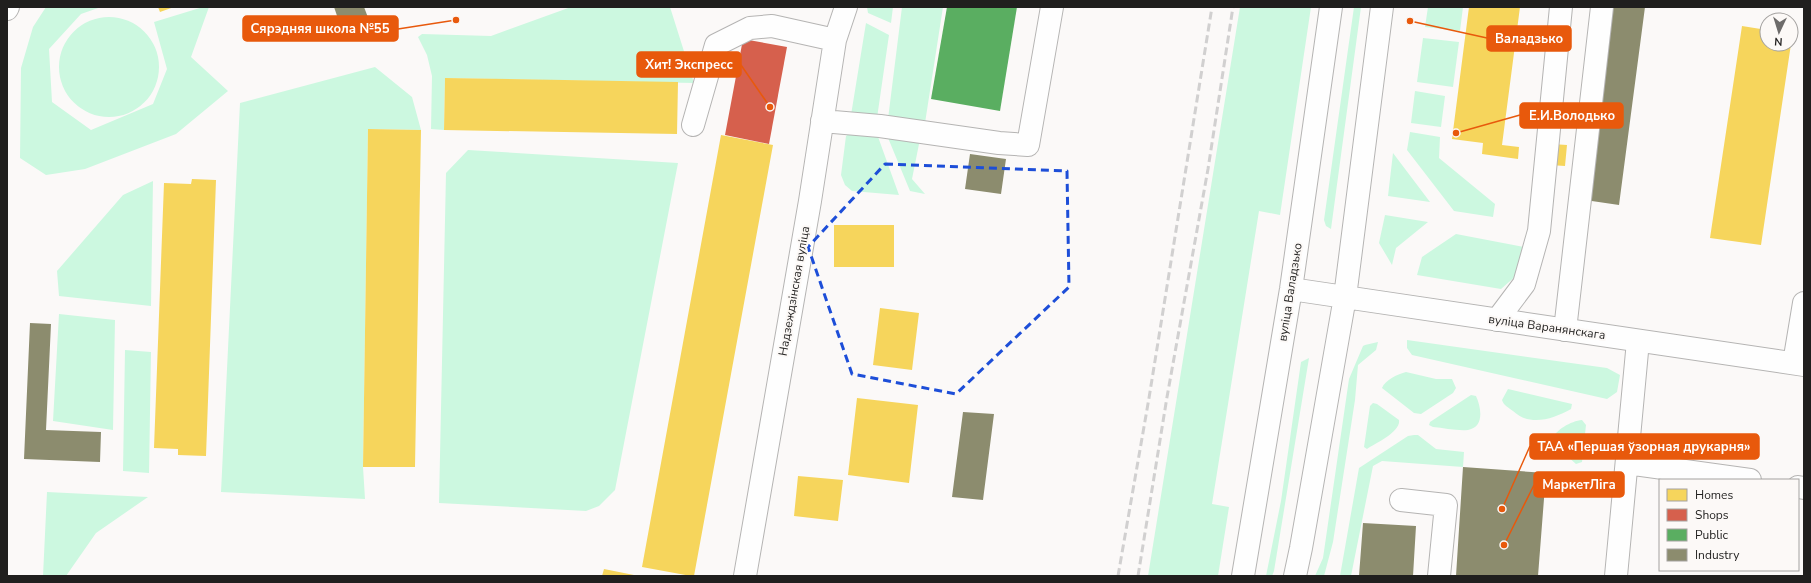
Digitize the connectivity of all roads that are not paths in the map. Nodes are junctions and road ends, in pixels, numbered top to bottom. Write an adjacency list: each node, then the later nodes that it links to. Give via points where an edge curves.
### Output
1 (846, 7): 7 (main road, Надзеждзінская вуліца)
2 (1052, 7): 8 (main road, via 1028,144 999,143 880,126)
3 (1331, 7): 10 (main road, вуліца Валадзько)
4 (1382, 7): 11 (main road)
5 (1561, 7): 13 (main road, via 1538,232 1524,284)
6 (1602, 7): 14 (main road)
7 (835, 40): 8 (main road, Надзеждзінская вуліца); 9 (main road, via 772,26 750,28 716,45)
8 (822, 121): 20 (main road, Надзеждзінская вуліца)
9 (693, 125)
10 (1291, 289): 11 (main road, вуліца Варанянскага); 21 (main road, вуліца Валадзько)
11 (1345, 297): 13 (main road, вуліца Варанянскага); 22 (main road)
12 (1804, 303): 16 (main road)
13 (1497, 320): 14 (main road, вуліца Варанянскага)
14 (1565, 330): 15 (main road, вуліца Варанянскага)
15 (1638, 340): 16 (main road, вуліца Варанянскага); 17 (main road)
16 (1799, 364)
17 (1627, 463): 18 (main road); 24 (main road)
18 (1743, 479)
19 (1401, 500): 23 (main road, via 1446,505)
20 (745, 576)
21 (1243, 576)
22 (1295, 576)
23 (1439, 576)
24 (1616, 576)

